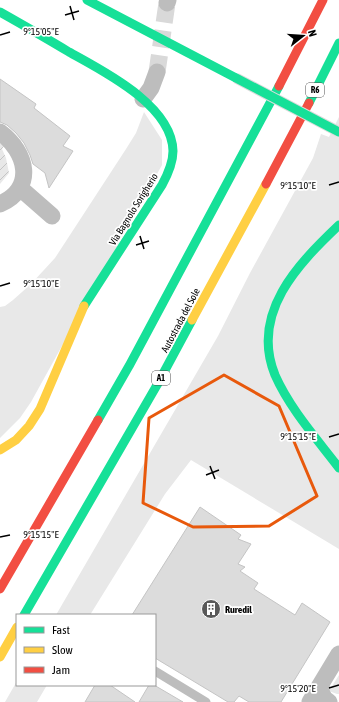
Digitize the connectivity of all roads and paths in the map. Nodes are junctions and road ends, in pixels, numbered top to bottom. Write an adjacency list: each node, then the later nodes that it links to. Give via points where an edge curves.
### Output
1 (87, 0): 8 (main road, bridge)
2 (323, 0): 16 (main road, via 263,119 129,366)
3 (0, 12): 6 (main road, Via Bagnolo Sorigherio, via 120,82)
4 (339, 42): 9 (main road, R6)
5 (157, 72): 6 (street, via 151,88)
6 (143, 99): 14 (main road, Via Bagnolo Sorigherio, via 162,121 171,140 172,161 167,176 82,308 40,408 16,440)
7 (0, 132): 10 (street, via 13,144 21,157 24,177)
8 (339, 132)
9 (291, 137): 17 (main road, Autostrada del Sole / A1, via 157,385)
10 (20, 188): 11 (street, via 11,198); 12 (street)
11 (0, 204)
12 (52, 216)
13 (339, 225): 15 (main road, via 287,281 274,306 268,343 271,362 280,385)
14 (0, 450)
15 (339, 468)
16 (0, 589)
17 (25, 614)
18 (16, 629): 20 (main road)
19 (339, 654): 22 (street)
20 (0, 657)
21 (156, 672): 23 (lane)
22 (322, 682): 24 (street); 25 (street, via 321,692)
23 (206, 702)
24 (310, 702)
25 (329, 702)

